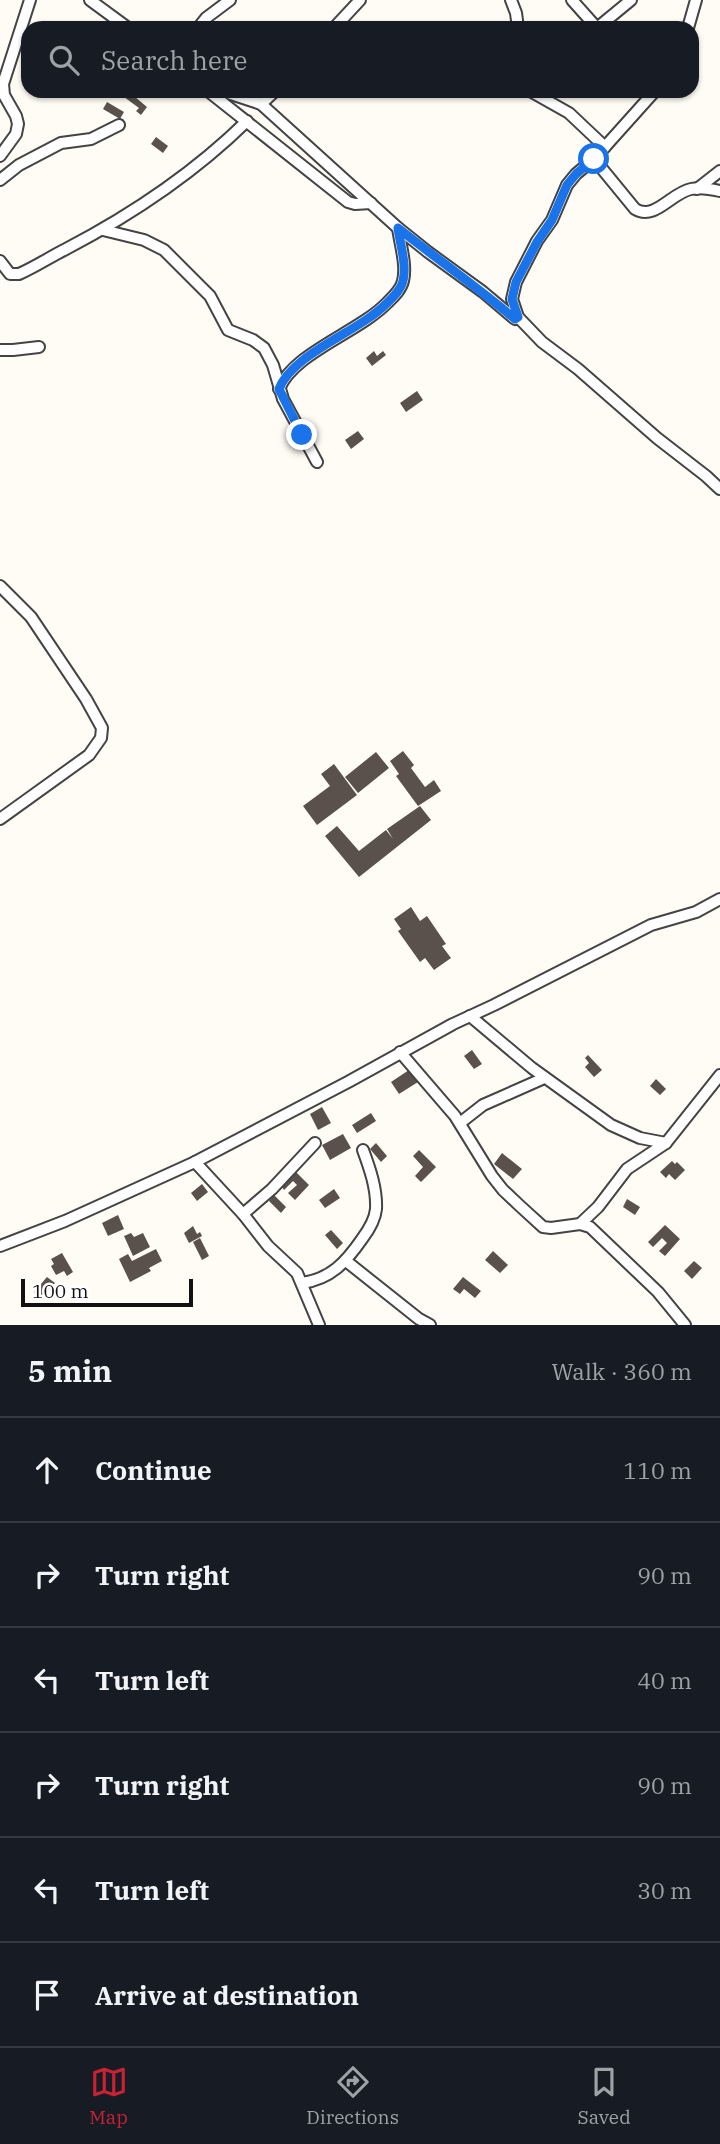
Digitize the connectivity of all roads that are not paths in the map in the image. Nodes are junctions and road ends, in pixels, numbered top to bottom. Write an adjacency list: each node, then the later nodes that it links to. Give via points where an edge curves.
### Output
1 (30, 0): 9 (street)
2 (90, 0): 10 (street)
3 (229, 0): 11 (street)
4 (360, 0): 12 (street)
5 (511, 0): 13 (street)
6 (572, 0): 14 (street)
7 (631, 0): 15 (street)
8 (696, 0): 16 (street)
9 (23, 21)
10 (118, 21)
11 (204, 21)
12 (340, 21)
13 (517, 21)
14 (591, 21)
15 (606, 21)
16 (690, 21)
17 (21, 28): 27 (street, via 3,84 18,124)
18 (217, 98): 24 (street)
19 (243, 98): 23 (street)
20 (267, 98): 23 (street)
21 (542, 98): 26 (street, via 569,113)
22 (649, 98): 26 (street)
23 (261, 104): 33 (street)
24 (247, 121): 33 (street, via 348,202); 35 (street, via 163,193)
25 (119, 125): 30 (street, via 91,139 61,143)
26 (605, 147): 28 (street)
27 (0, 156)
28 (594, 159): 31 (street, via 641,212 653,211 676,195); 37 (street, via 567,185 516,282 512,299)
29 (720, 171): 31 (street)
30 (0, 180)
31 (697, 189): 32 (street)
32 (720, 191)
33 (371, 203): 34 (street)
34 (398, 228): 37 (street); 40 (street, via 401,287 369,320 293,370)
35 (103, 230): 36 (street, via 19,274 10,274); 40 (street, via 144,240 174,259 210,296 228,330 264,348)
36 (1, 264)
37 (518, 317): 42 (street)
38 (39, 347): 39 (street)
39 (0, 350)
40 (279, 389): 41 (street)
41 (317, 462)
42 (720, 489)
43 (0, 586): 44 (street, via 31,617 102,729 102,738 89,755)
44 (0, 819)
45 (720, 899): 46 (street, via 696,912 651,925)
46 (470, 1016): 47 (street); 52 (street, via 611,1125)
47 (400, 1052): 50 (street); 54 (street)
48 (720, 1074): 52 (street)
49 (542, 1079): 50 (street, via 483,1105)
50 (460, 1123): 56 (street, via 503,1190 534,1220 551,1228)
51 (315, 1143): 55 (street)
52 (666, 1143): 56 (street, via 627,1169)
53 (363, 1150): 58 (street, via 373,1178 376,1211)
54 (195, 1162): 55 (street); 57 (street)
55 (243, 1214): 59 (street)
56 (580, 1224): 63 (street, via 599,1233)
57 (0, 1246)
58 (346, 1261): 59 (street, via 330,1274); 60 (street)
59 (302, 1283): 61 (street)
60 (416, 1322): 62 (street)
61 (319, 1325)
62 (430, 1325)
63 (685, 1325)

